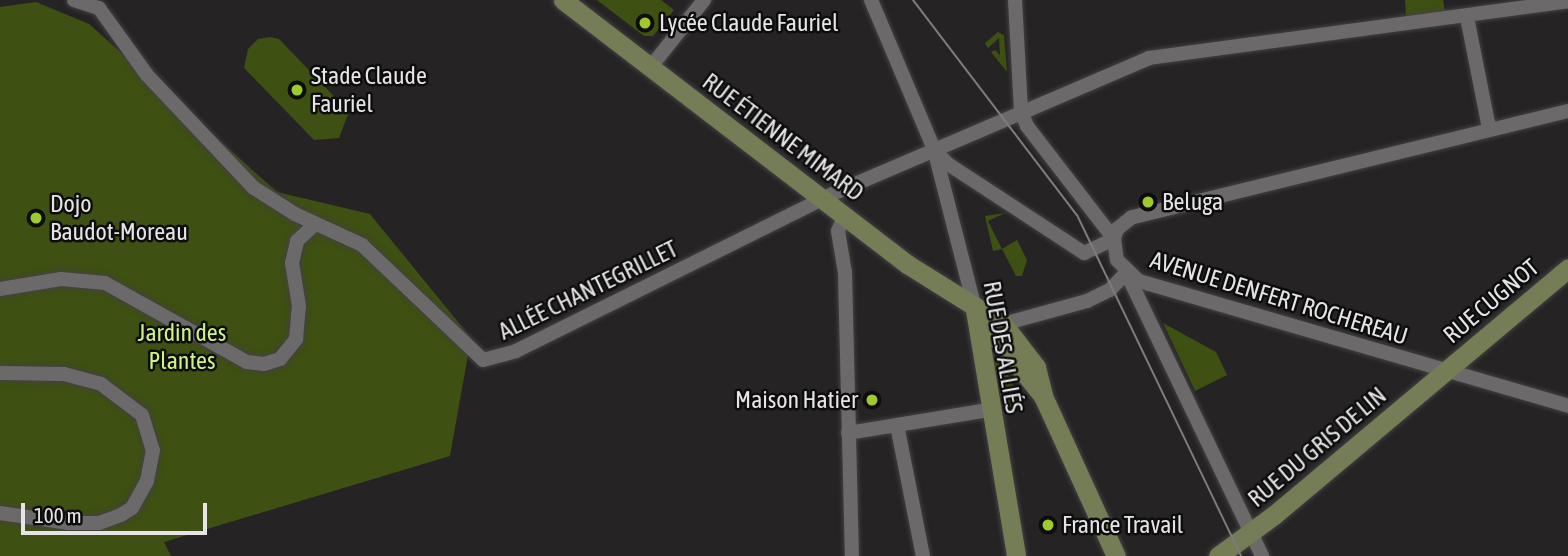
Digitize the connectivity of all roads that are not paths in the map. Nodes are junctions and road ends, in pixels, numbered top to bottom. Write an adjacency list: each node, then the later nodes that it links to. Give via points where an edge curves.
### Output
1 (74, 0): 15 (street, via 99,8 147,75 254,188)
2 (563, 0): 8 (main road, RUE ÉTIENNE MIMARD)
3 (704, 0): 8 (street)
4 (1015, 0): 9 (street)
5 (872, 1): 12 (street, RUE DES ALLIÉS)
6 (1568, 1): 7 (street)
7 (1467, 17): 9 (street, via 1149,58); 11 (street)
8 (650, 68): 13 (main road, RUE ÉTIENNE MIMARD)
9 (1021, 111): 12 (street); 16 (street, AVENUE DENFERT ROCHEREAU, via 1027,126)
10 (1568, 111): 11 (street)
11 (1489, 128): 16 (street, via 1132,217)
12 (934, 149): 13 (street); 16 (street, via 948,164 1084,253); 20 (street, RUE DES ALLIÉS)
13 (824, 198): 14 (main road, RUE ÉTIENNE MIMARD); 15 (street, ALLÉE CHANTEGRILLET, via 516,351 482,360 362,245)
14 (845, 215): 20 (main road, RUE ÉTIENNE MIMARD); 28 (street, via 838,231 845,273)
15 (315, 224): 19 (street, via 297,241 292,263 299,306 296,339 279,359 264,364 247,362 105,283 61,279)
16 (1114, 239): 18 (street, AVENUE DENFERT ROCHEREAU, via 1118,260)
17 (1568, 268): 22 (main road, RUE CUGNOT)
18 (1127, 272): 21 (street, via 1097,297); 22 (street, AVENUE DENFERT ROCHEREAU, via 1139,281); 30 (street)
19 (0, 289)
20 (975, 310): 21 (main road, via 996,316); 24 (main road); 26 (main road, RUE DES ALLIÉS)
21 (1003, 324): 24 (main road, via 1036,368)
22 (1445, 371): 25 (street, AVENUE DENFERT ROCHEREAU); 30 (main road, RUE DU GRIS DE LIN)
23 (0, 373): 29 (street, via 64,374 101,383 142,415 153,450 147,481 132,508 121,515 99,523 69,523)
24 (1043, 396): 34 (main road)
25 (1568, 406)
26 (989, 410): 27 (street); 33 (main road, RUE DES ALLIÉS)
27 (897, 425): 28 (street); 32 (street)
28 (848, 433): 31 (street)
29 (0, 513)
30 (1251, 534): 35 (main road, RUE DU GRIS DE LIN); 36 (street)
31 (852, 556)
32 (923, 556)
33 (1016, 556)
34 (1116, 556)
35 (1218, 556)
36 (1262, 556)

